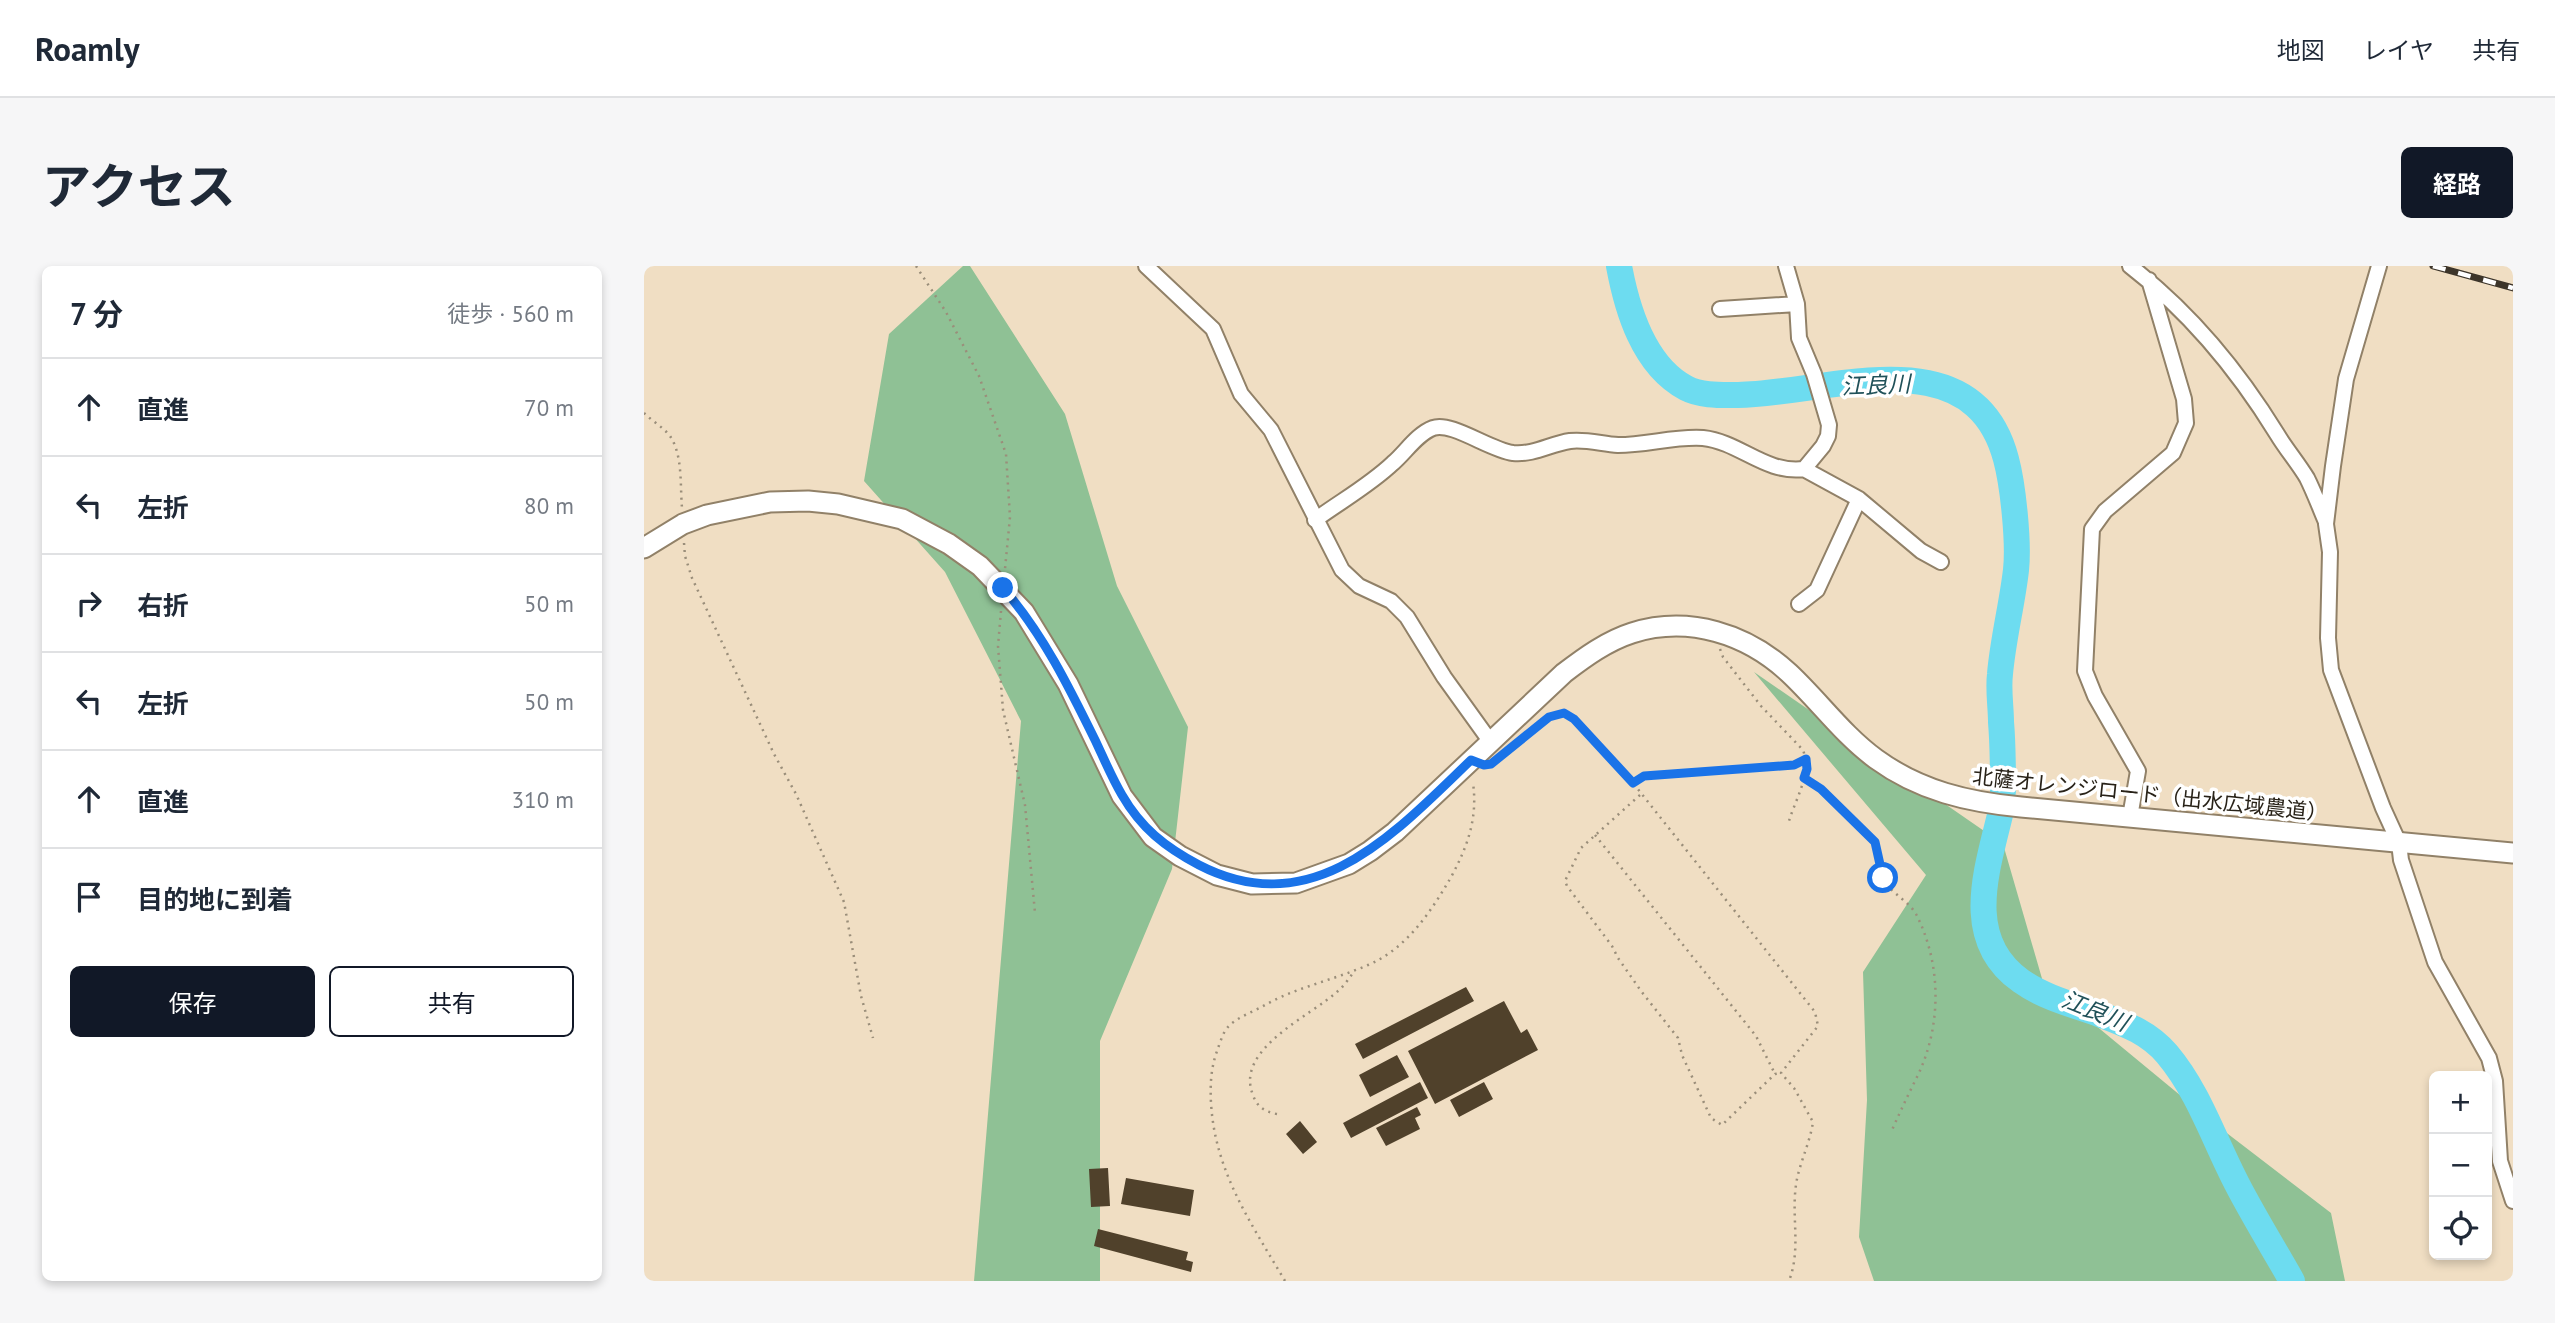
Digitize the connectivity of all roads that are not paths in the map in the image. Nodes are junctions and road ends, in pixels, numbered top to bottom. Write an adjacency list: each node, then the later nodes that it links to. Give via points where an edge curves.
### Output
1 (1146, 266): 10 (street, via 1213,329 1241,394 1271,430)
2 (1786, 266): 6 (street)
3 (2130, 266): 5 (street)
4 (2378, 271): 11 (street, via 2346,379)
5 (2148, 280): 11 (street, via 2221,354 2254,396 2307,478); 16 (street, via 2184,399 2186,423 2173,453 2105,512 2092,529 2085,671 2138,771)
6 (1797, 304): 7 (street); 8 (street, via 1799,338 1829,425 1828,436)
7 (1720, 309)
8 (1804, 469): 9 (street); 10 (street, via 1775,468 1721,441 1705,438 1618,445 1572,441 1528,453 1486,446 1438,426)
9 (1859, 499): 13 (street); 14 (street, via 1816,590)
10 (1315, 520): 15 (street, via 1342,570 1359,586 1391,601 1407,617)
11 (2326, 524): 17 (street, via 2331,670)
12 (644, 548): 15 (street, 北薩オレンジロード（出水広域農道）, via 707,515 770,502 838,504 902,519 949,544 980,566 1024,612 1049,650 1122,796 1153,837 1217,874 1252,884 1296,883 1349,864 1395,832)
13 (1941, 562)
14 (1799, 604)
15 (1490, 741): 16 (street, 北薩オレンジロード（出水広域農道）, via 1593,651 1630,633 1689,626 1736,638 1772,659 1877,760 1935,792 1991,804)
16 (2130, 817): 17 (street, 北薩オレンジロード（出水広域農道）)
17 (2399, 843): 18 (street, 北薩オレンジロード（出水広域農道）); 19 (street, via 2435,962 2493,1068 2500,1161)
18 (2513, 853)
19 (2513, 1201)

